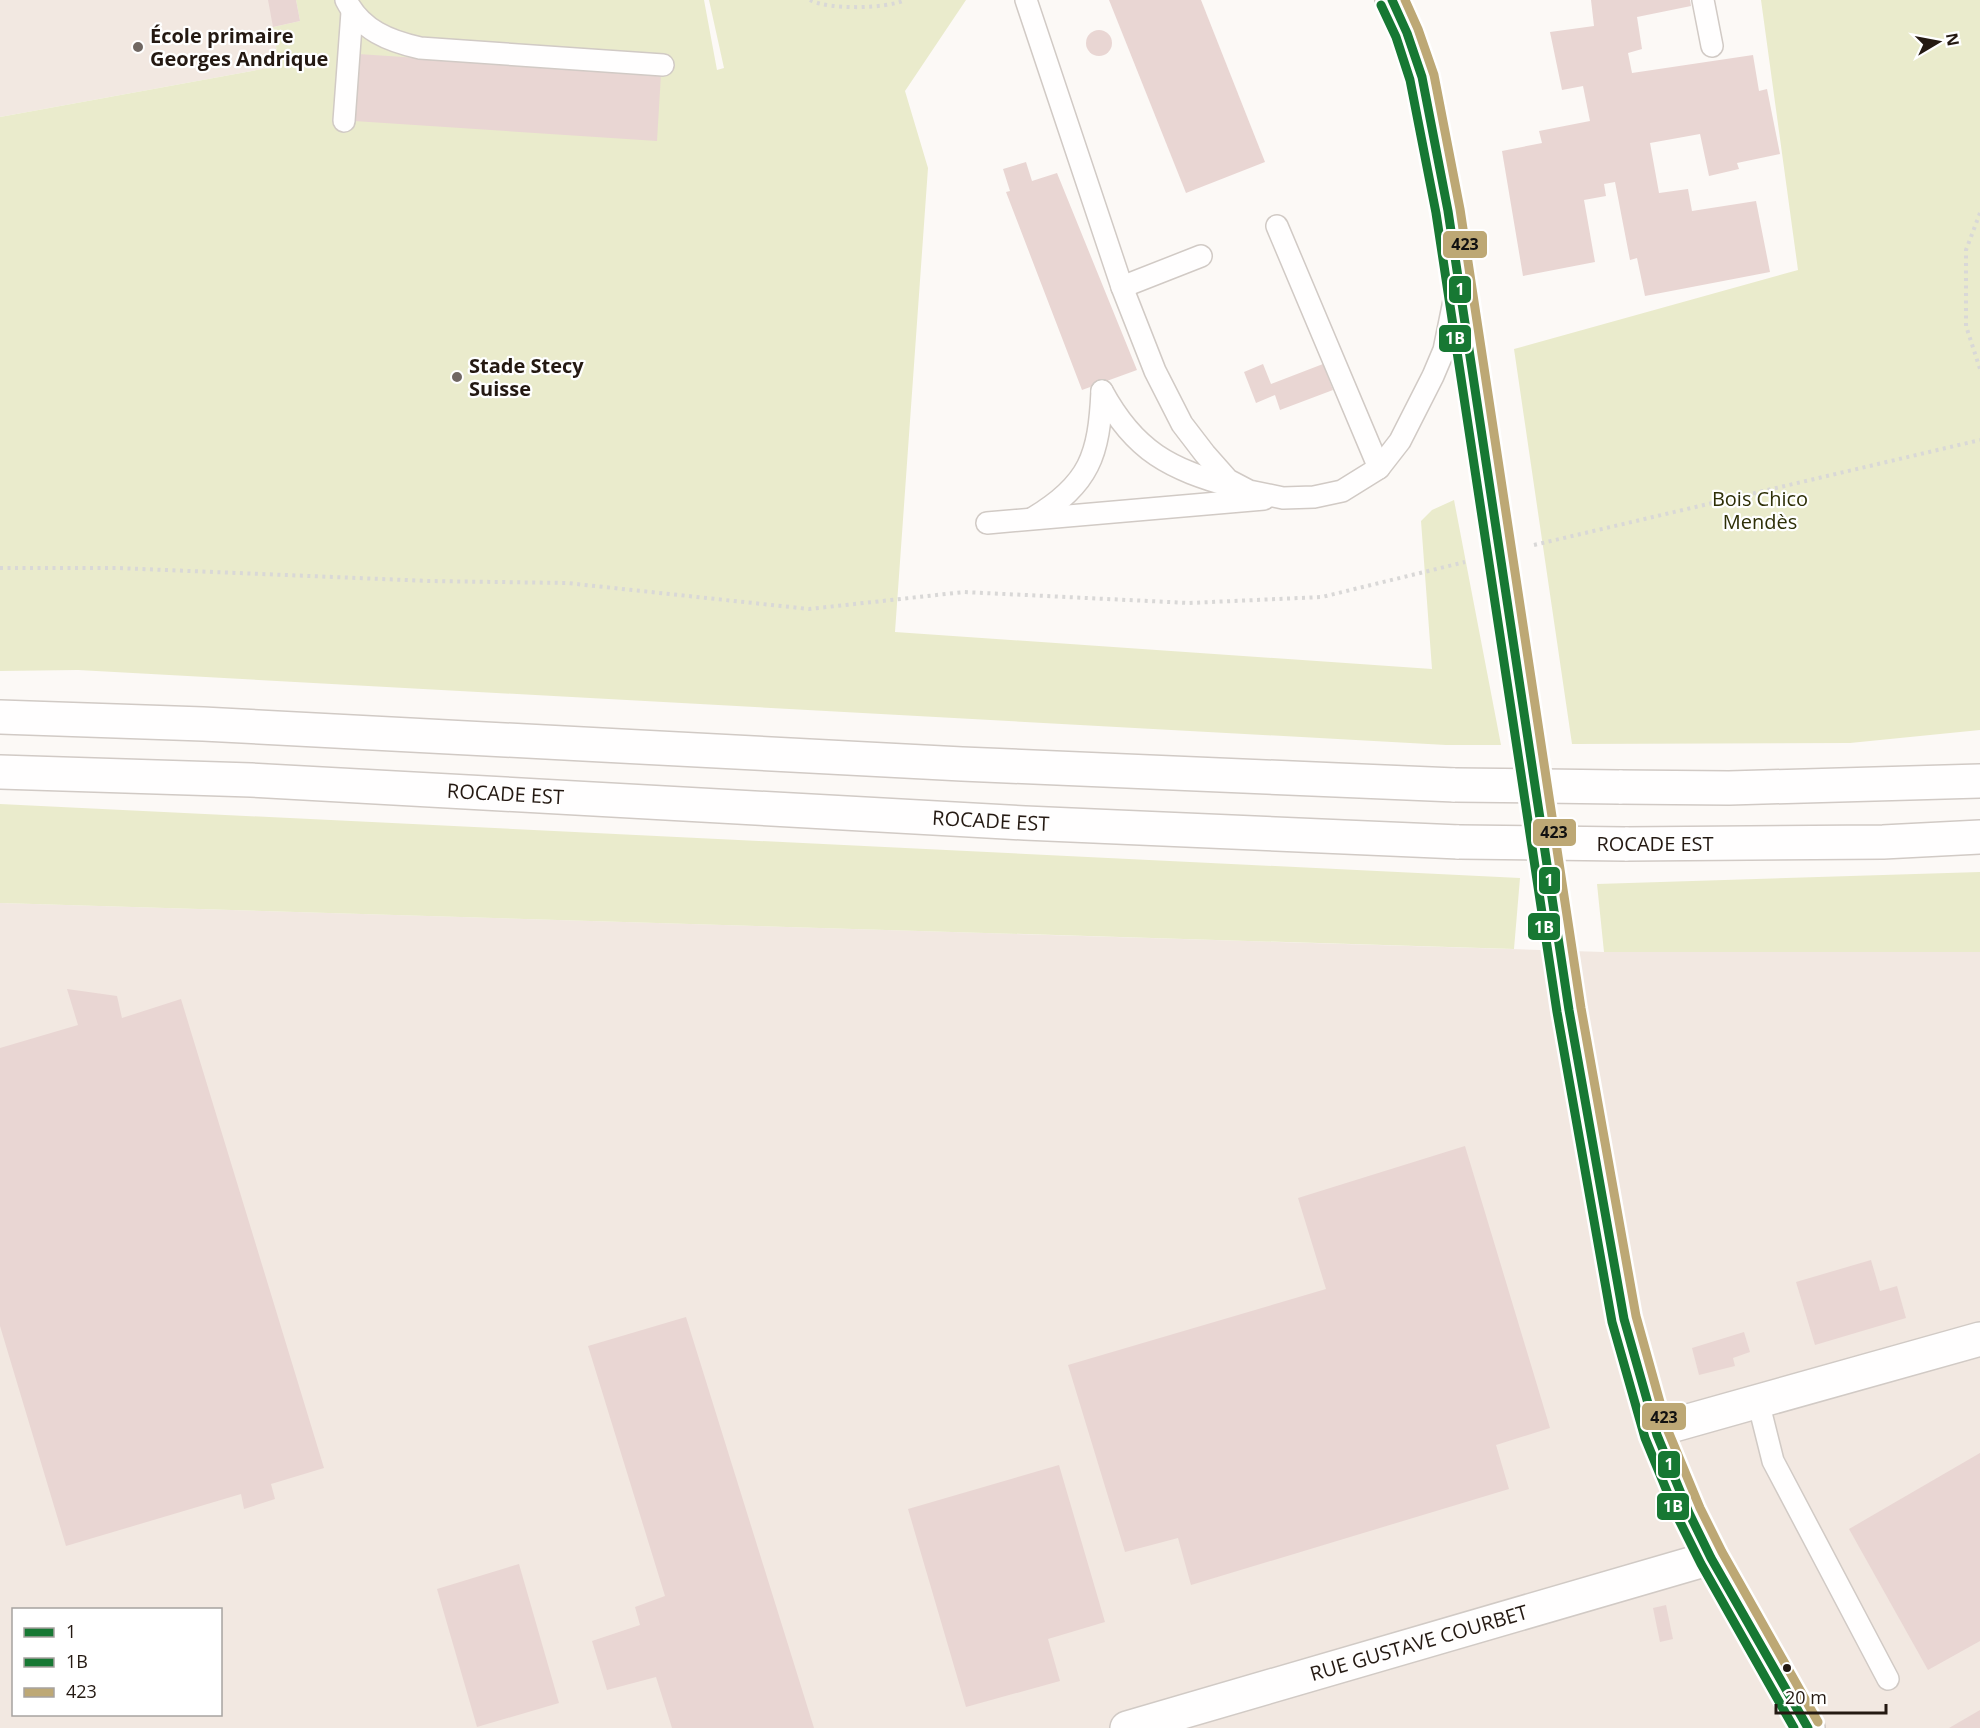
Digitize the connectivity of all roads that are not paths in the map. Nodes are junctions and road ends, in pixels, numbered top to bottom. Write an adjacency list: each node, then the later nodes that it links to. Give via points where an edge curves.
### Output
1 (1026, 0): 11 (lane)
2 (1392, 0): 10 (main road, via 1422,77)
3 (1703, 0): 5 (lane)
4 (349, 6): 6 (lane, via 383,37 420,48); 7 (lane)
5 (1712, 46)
6 (663, 65)
7 (344, 122)
8 (1277, 226): 12 (lane)
9 (1201, 256): 11 (lane)
10 (1458, 283): 12 (lane, via 1437,367 1400,441); 23 (main road, via 1569,1010 1616,1281 1634,1361)
11 (1122, 287): 13 (lane, via 1155,371 1182,424 1228,480)
12 (1378, 468): 14 (lane, via 1342,491)
13 (1249, 491): 14 (lane); 15 (lane, via 1182,471 1157,458 1131,435 1102,391 1094,452 1082,477 1069,494)
14 (1283, 498): 15 (lane)
15 (1030, 520): 16 (lane)
16 (987, 524)
17 (0, 717): 19 (main road, bridge, via 1455,785 1740,788)
18 (0, 772): 20 (main road, ROCADE EST, bridge, via 251,780 1025,823 1459,842 1872,842)
19 (1980, 781)
20 (1980, 837)
21 (1980, 1339): 22 (main road)
22 (1758, 1401): 23 (main road); 25 (lane, via 1773,1461)
23 (1656, 1430): 24 (main road)
24 (1711, 1558): 26 (main road, RUE GUSTAVE COURBET); 27 (main road)
25 (1888, 1679)
26 (1127, 1728)
27 (1808, 1728)

